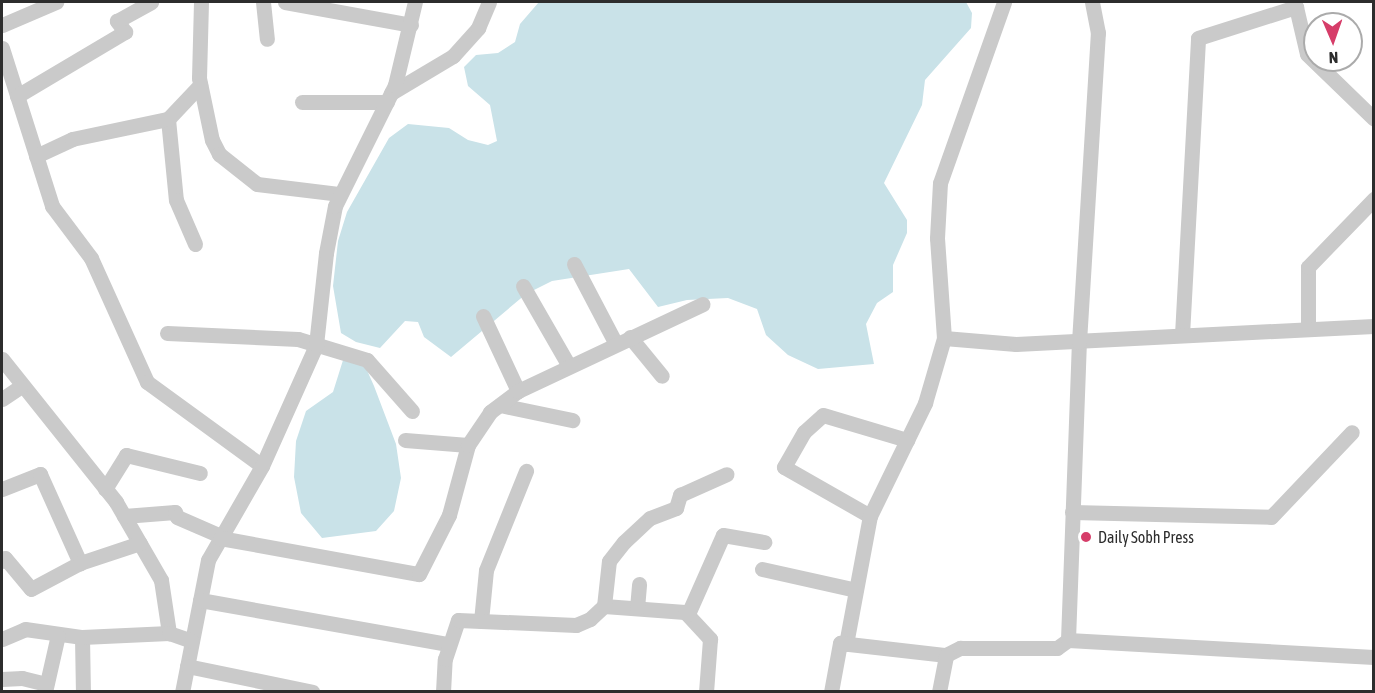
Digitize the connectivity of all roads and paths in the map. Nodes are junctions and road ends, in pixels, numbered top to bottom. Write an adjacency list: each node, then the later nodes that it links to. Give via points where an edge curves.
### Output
1 (56, 2): 11 (street)
2 (151, 2): 17 (street, via 117,21 125,32)
3 (201, 2): 16 (street)
4 (263, 2): 13 (street)
5 (285, 2): 12 (street)
6 (415, 2): 12 (street)
7 (489, 2): 18 (street, via 470,39 453,56)
8 (1004, 2): 35 (street, via 940,183 937,238)
9 (1092, 2): 36 (street, via 1098,33)
10 (1295, 4): 21 (street, via 1307,54); 33 (street, via 1198,38)
11 (2, 25)
12 (411, 25): 18 (street)
13 (267, 39)
14 (2, 48): 15 (street)
15 (5, 69): 17 (street)
16 (200, 85): 20 (street); 23 (street, via 212,140 229,163 257,184)
17 (11, 92): 22 (street)
18 (389, 98): 19 (street); 23 (street)
19 (302, 102)
20 (168, 119): 22 (street, via 72,139); 25 (street, via 176,200)
21 (1374, 119)
22 (36, 156): 52 (street, via 52,206 91,258 147,382)
23 (340, 194): 38 (street, via 326,254)
24 (1374, 199): 31 (street, via 1308,267)
25 (195, 244)
26 (574, 264): 37 (street)
27 (523, 286): 40 (street)
28 (703, 304): 34 (street)
29 (483, 316): 43 (street)
30 (1374, 326): 31 (street)
31 (1308, 328): 33 (street)
32 (167, 333): 38 (street, via 298,339)
33 (1182, 335): 36 (street)
34 (630, 337): 37 (street); 41 (street)
35 (944, 338): 36 (street, via 1016,345); 50 (street, via 925,403)
36 (1079, 342): 58 (street)
37 (616, 344): 40 (street)
38 (316, 345): 46 (street, via 373,363); 52 (street)
39 (2, 359): 42 (street)
40 (569, 366): 43 (street)
41 (662, 376)
42 (20, 387): 44 (street); 57 (street)
43 (518, 391): 45 (street)
44 (2, 399)
45 (500, 405): 47 (street); 51 (street, via 490,412)
46 (412, 411)
47 (572, 420)
48 (1352, 432): 58 (street, via 1271,517)
49 (405, 440): 51 (street)
50 (907, 440): 60 (street); 60 (street, via 823,415 804,432 783,467)
51 (468, 445): 61 (street, via 449,515 419,574)
52 (262, 466): 61 (street)
53 (526, 471): 73 (street, via 486,570)
54 (200, 473): 57 (street, via 126,455)
55 (726, 474): 70 (street, via 680,495 676,508 645,521 614,552 607,568)
56 (2, 489): 65 (street, via 40,474)
57 (105, 489): 59 (street)
58 (1072, 512): 79 (street)
59 (124, 516): 61 (street, via 175,512 177,517); 63 (street)
60 (870, 516): 68 (street)
61 (221, 537): 69 (street, via 208,560)
62 (765, 542): 72 (street, via 723,535)
63 (140, 543): 65 (street); 74 (street, via 161,580)
64 (2, 561): 65 (street, via 5,558 31,589)
65 (80, 563)
66 (762, 569): 68 (street)
67 (639, 584): 71 (street)
68 (856, 590): 81 (street)
69 (200, 600): 78 (street); 80 (street)
70 (604, 606): 71 (street); 73 (street, via 576,626)
71 (637, 609): 72 (street)
72 (688, 614): 91 (street, via 710,639)
73 (481, 621): 80 (street, via 458,620)
74 (169, 633): 76 (street); 78 (street)
75 (58, 634): 76 (street); 77 (street, via 25,629); 86 (street)
76 (82, 637): 87 (street)
77 (2, 639)
78 (192, 640): 84 (street)
79 (1068, 640): 82 (street, via 1057,648 960,648); 83 (street)
80 (448, 644): 90 (street)
81 (846, 644): 82 (street); 92 (street, via 840,643)
82 (946, 655): 93 (street)
83 (1374, 657)
84 (187, 666): 88 (street); 89 (street)
85 (2, 680): 86 (street, via 22,678)
86 (46, 688)
87 (83, 692)
88 (182, 692)
89 (312, 692)
90 (443, 692)
91 (706, 692)
92 (831, 692)
93 (939, 692)

